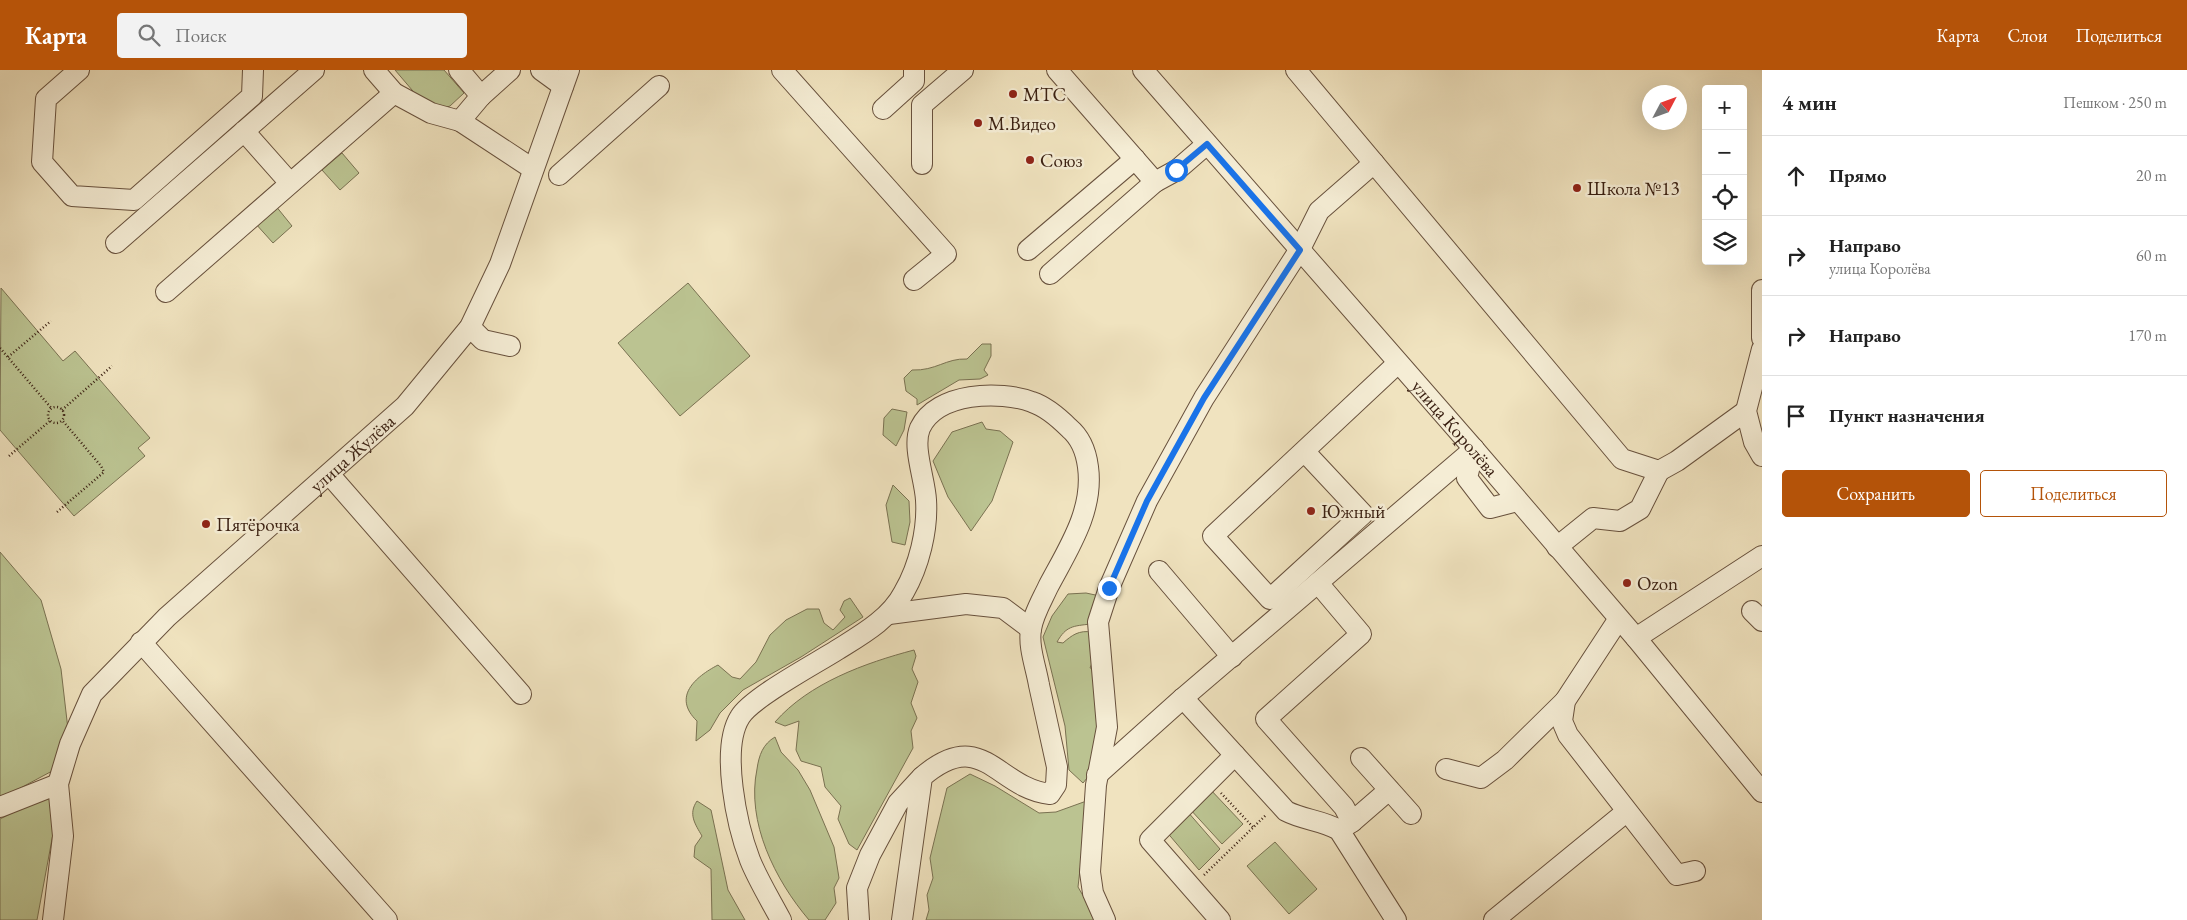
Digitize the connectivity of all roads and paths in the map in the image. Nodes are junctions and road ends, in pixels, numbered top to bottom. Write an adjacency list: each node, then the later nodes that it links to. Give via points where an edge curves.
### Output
1 (79, 70): 2 (street, via 46,99 42,162 72,196 134,200 252,96)
2 (253, 70)
3 (314, 70): 20 (street)
4 (374, 70): 16 (street)
5 (460, 70): 17 (street)
6 (510, 70): 17 (street)
7 (542, 70): 14 (street)
8 (914, 70): 18 (street, via 914,81)
9 (963, 70): 24 (street, via 922,105)
10 (1057, 70): 22 (street)
11 (1143, 70): 21 (street, улица Королёва)
12 (1296, 70): 23 (street)
13 (792, 73): 33 (street, via 946,254)
14 (566, 78): 25 (street, улица Жулёва)
15 (659, 86): 26 (street)
16 (394, 93): 19 (street, via 431,113); 28 (street)
17 (481, 96): 19 (street)
18 (882, 109)
19 (460, 121): 25 (street)
20 (244, 131): 28 (street); 29 (street)
21 (1207, 144): 27 (street); 31 (street, улица Королёва)
22 (1135, 158): 27 (street); 30 (street)
23 (1374, 163): 31 (street, via 1320,211); 54 (street, via 1622,459)
24 (922, 164)
25 (533, 169): 37 (street, улица Жулёва, via 500,264)
26 (559, 175)
27 (1156, 182): 32 (street)
28 (290, 183): 34 (street)
29 (116, 243)
30 (1028, 250)
31 (1300, 250): 43 (street, улица Королёва); 74 (street, via 1204,398 1147,501 1109,588 1098,622 1107,727)
32 (1050, 274)
33 (914, 280)
34 (166, 292)
35 (1762, 292): 38 (street)
36 (51, 321): 42 (path)
37 (470, 327): 39 (street, via 483,340); 55 (street, улица Жулёва, via 405,406)
38 (1762, 338)
39 (510, 346)
40 (0, 348): 42 (path)
41 (1762, 349): 47 (street)
42 (8, 358): 45 (path)
43 (1398, 363): 50 (street, улица Королёва); 51 (street)
44 (112, 366): 46 (path)
45 (52, 409): 46 (path); 48 (path, via 49,414)
46 (62, 410): 49 (path)
47 (1746, 412): 53 (street, via 1754,442); 54 (street)
48 (51, 420): 49 (path, via 56,423); 52 (path)
49 (62, 420): 57 (path, via 104,472)
50 (1474, 450): 56 (street, улица Королёва); 56 (street, via 1467,478 1476,493 1490,508); 61 (street)
51 (1304, 451): 51 (street, via 1213,536 1270,599 1363,514)
52 (9, 456)
53 (1762, 456)
54 (1659, 471): 58 (street, via 1640,509 1620,521 1593,518)
55 (329, 474): 66 (street, улица Жулёва); 68 (street)
56 (1517, 501): 58 (street, улица Королёва)
57 (57, 512)
58 (1557, 547): 63 (street, улица Королёва)
59 (1762, 556): 65 (street)
60 (1159, 571): 67 (street)
61 (1318, 583): 67 (street); 84 (street, via 1361,634 1266,719 1344,807)
62 (888, 614): 64 (street, via 966,604 1003,608); 64 (street, via 904,594 917,564 923,533 926,503 918,461 919,429 932,412 946,404 991,395 1013,397 1034,403 1056,415 1079,436 1087,456 1090,484 1084,518 1041,601); 90 (street, via 759,700 741,715 731,736 738,819 751,861)
63 (1618, 620): 65 (street, улица Королёва); 70 (street)
64 (1031, 629): 75 (street, via 1032,650 1057,767 1056,786 1050,794 1033,792 1000,769 981,760 960,756 938,763)
65 (1636, 638): 79 (street, улица Королёва)
66 (141, 642): 77 (street, улица Жулёва, via 92,694 70,744); 89 (street)
67 (1232, 657): 69 (street)
68 (521, 694)
69 (1183, 698): 71 (street); 74 (street)
70 (1565, 700): 73 (street, via 1505,760 1481,778); 81 (street, via 1562,721 1568,735)
71 (1235, 755): 76 (street); 84 (street, via 1296,817)
72 (1361, 758): 78 (street)
73 (1446, 769)
74 (1097, 776): 93 (street, via 1090,872 1093,893)
75 (922, 777): 91 (street, via 898,803 870,855 857,888); 92 (street)
76 (1210, 780): 85 (path); 94 (street, via 1150,840)
77 (58, 784): 80 (street); 88 (street, via 64,836)
78 (1389, 790): 82 (street); 84 (street)
79 (1762, 792)
80 (0, 807)
81 (1626, 812): 86 (street, via 1677,875); 96 (street)
82 (1410, 814)
83 (1266, 815): 85 (path)
84 (1345, 826): 95 (street)
85 (1254, 827): 87 (path)
86 (1695, 871)
87 (1201, 878)
88 (53, 920)
89 (387, 920)
90 (781, 920)
91 (859, 920)
92 (902, 920)
93 (1105, 920)
94 (1220, 920)
95 (1396, 920)
96 (1494, 920)

